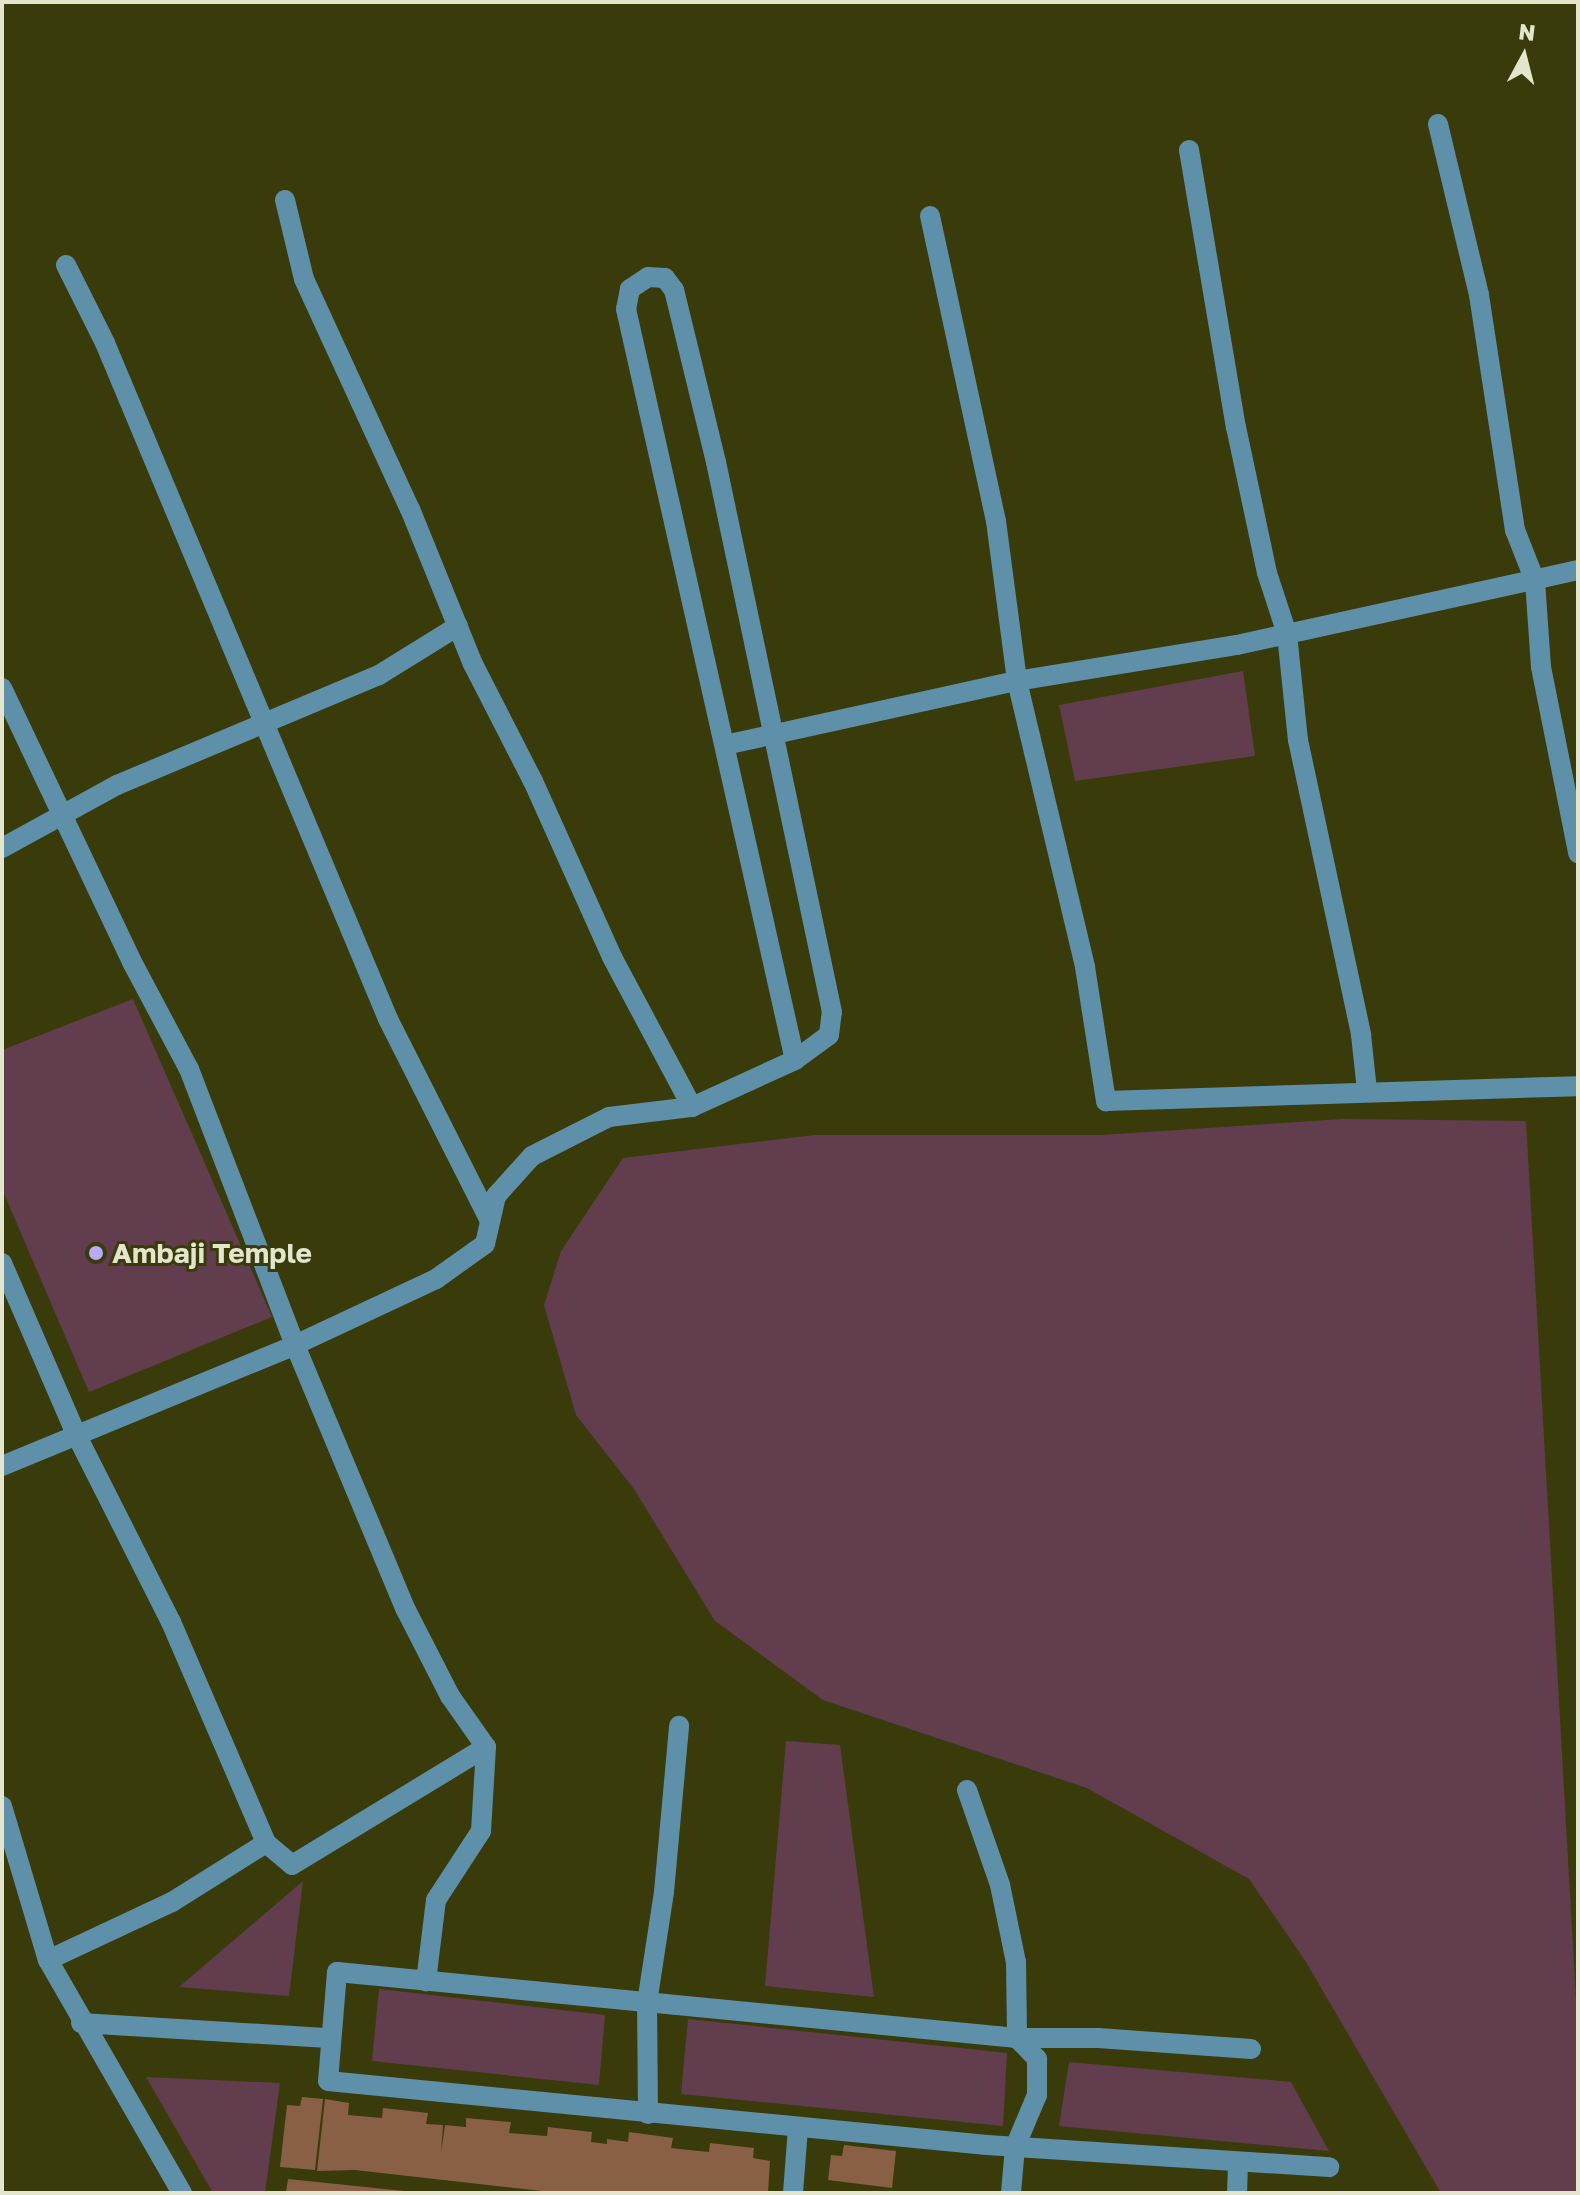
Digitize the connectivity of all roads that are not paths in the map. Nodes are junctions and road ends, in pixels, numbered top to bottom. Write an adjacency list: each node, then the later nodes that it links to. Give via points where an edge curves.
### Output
1 (1438, 124): 7 (street, via 1479,295 1515,530)
2 (1189, 150): 9 (street, via 1236,427 1267,573)
3 (285, 200): 8 (street, via 304,279)
4 (930, 216): 10 (street, via 996,521)
5 (66, 265): 12 (street, via 105,343)
6 (1578, 570): 7 (street)
7 (1535, 581): 9 (street); 17 (street, via 1541,667)
8 (458, 626): 12 (street, via 379,675); 21 (street, via 612,957)
9 (1287, 634): 10 (street); 20 (street, via 1298,740 1361,1035)
10 (1017, 681): 13 (street); 20 (street, via 1085,967 1106,1101)
11 (2, 688): 15 (street)
12 (260, 722): 15 (street, via 117,785); 22 (street, via 388,1019)
13 (776, 734): 14 (street); 14 (street, via 674,290 665,278 648,277 630,289 626,309); 18 (street, via 833,1025 824,1043)
14 (725, 745): 18 (street)
15 (64, 816): 16 (street); 24 (street, via 189,1069)
16 (2, 848)
17 (1578, 853)
18 (795, 1060): 21 (street)
19 (1578, 1086): 20 (street)
20 (1367, 1090)
21 (692, 1107): 22 (street, via 609,1117 532,1156 496,1196)
22 (490, 1221): 24 (street, via 485,1244 436,1279)
23 (2, 1263): 25 (street)
24 (295, 1345): 25 (street); 28 (street, via 406,1610 450,1696)
25 (77, 1436): 26 (street); 31 (street, via 171,1622)
26 (2, 1466)
27 (679, 1726): 34 (street, via 664,1892)
28 (486, 1747): 31 (street, via 292,1865); 33 (street, via 481,1831 436,1900)
29 (967, 1790): 37 (street, via 1004,1900 1016,1962)
30 (2, 1806): 32 (street)
31 (266, 1843): 32 (street, via 172,1902)
32 (48, 1960): 35 (street)
33 (426, 1981): 34 (street); 36 (street, via 337,1972)
34 (647, 2003): 37 (street); 39 (street)
35 (81, 2023): 36 (street); 44 (street)
36 (329, 2038): 39 (street, via 328,2081)
37 (1017, 2038): 38 (street); 41 (street, via 1037,2059 1037,2095)
38 (1251, 2049)
39 (648, 2114): 40 (street)
40 (798, 2128): 41 (street); 45 (street)
41 (1015, 2147): 42 (street); 46 (street)
42 (1238, 2163): 43 (street); 47 (street)
43 (1329, 2167)
44 (182, 2193)
45 (793, 2193)
46 (1011, 2193)
47 (1237, 2193)

